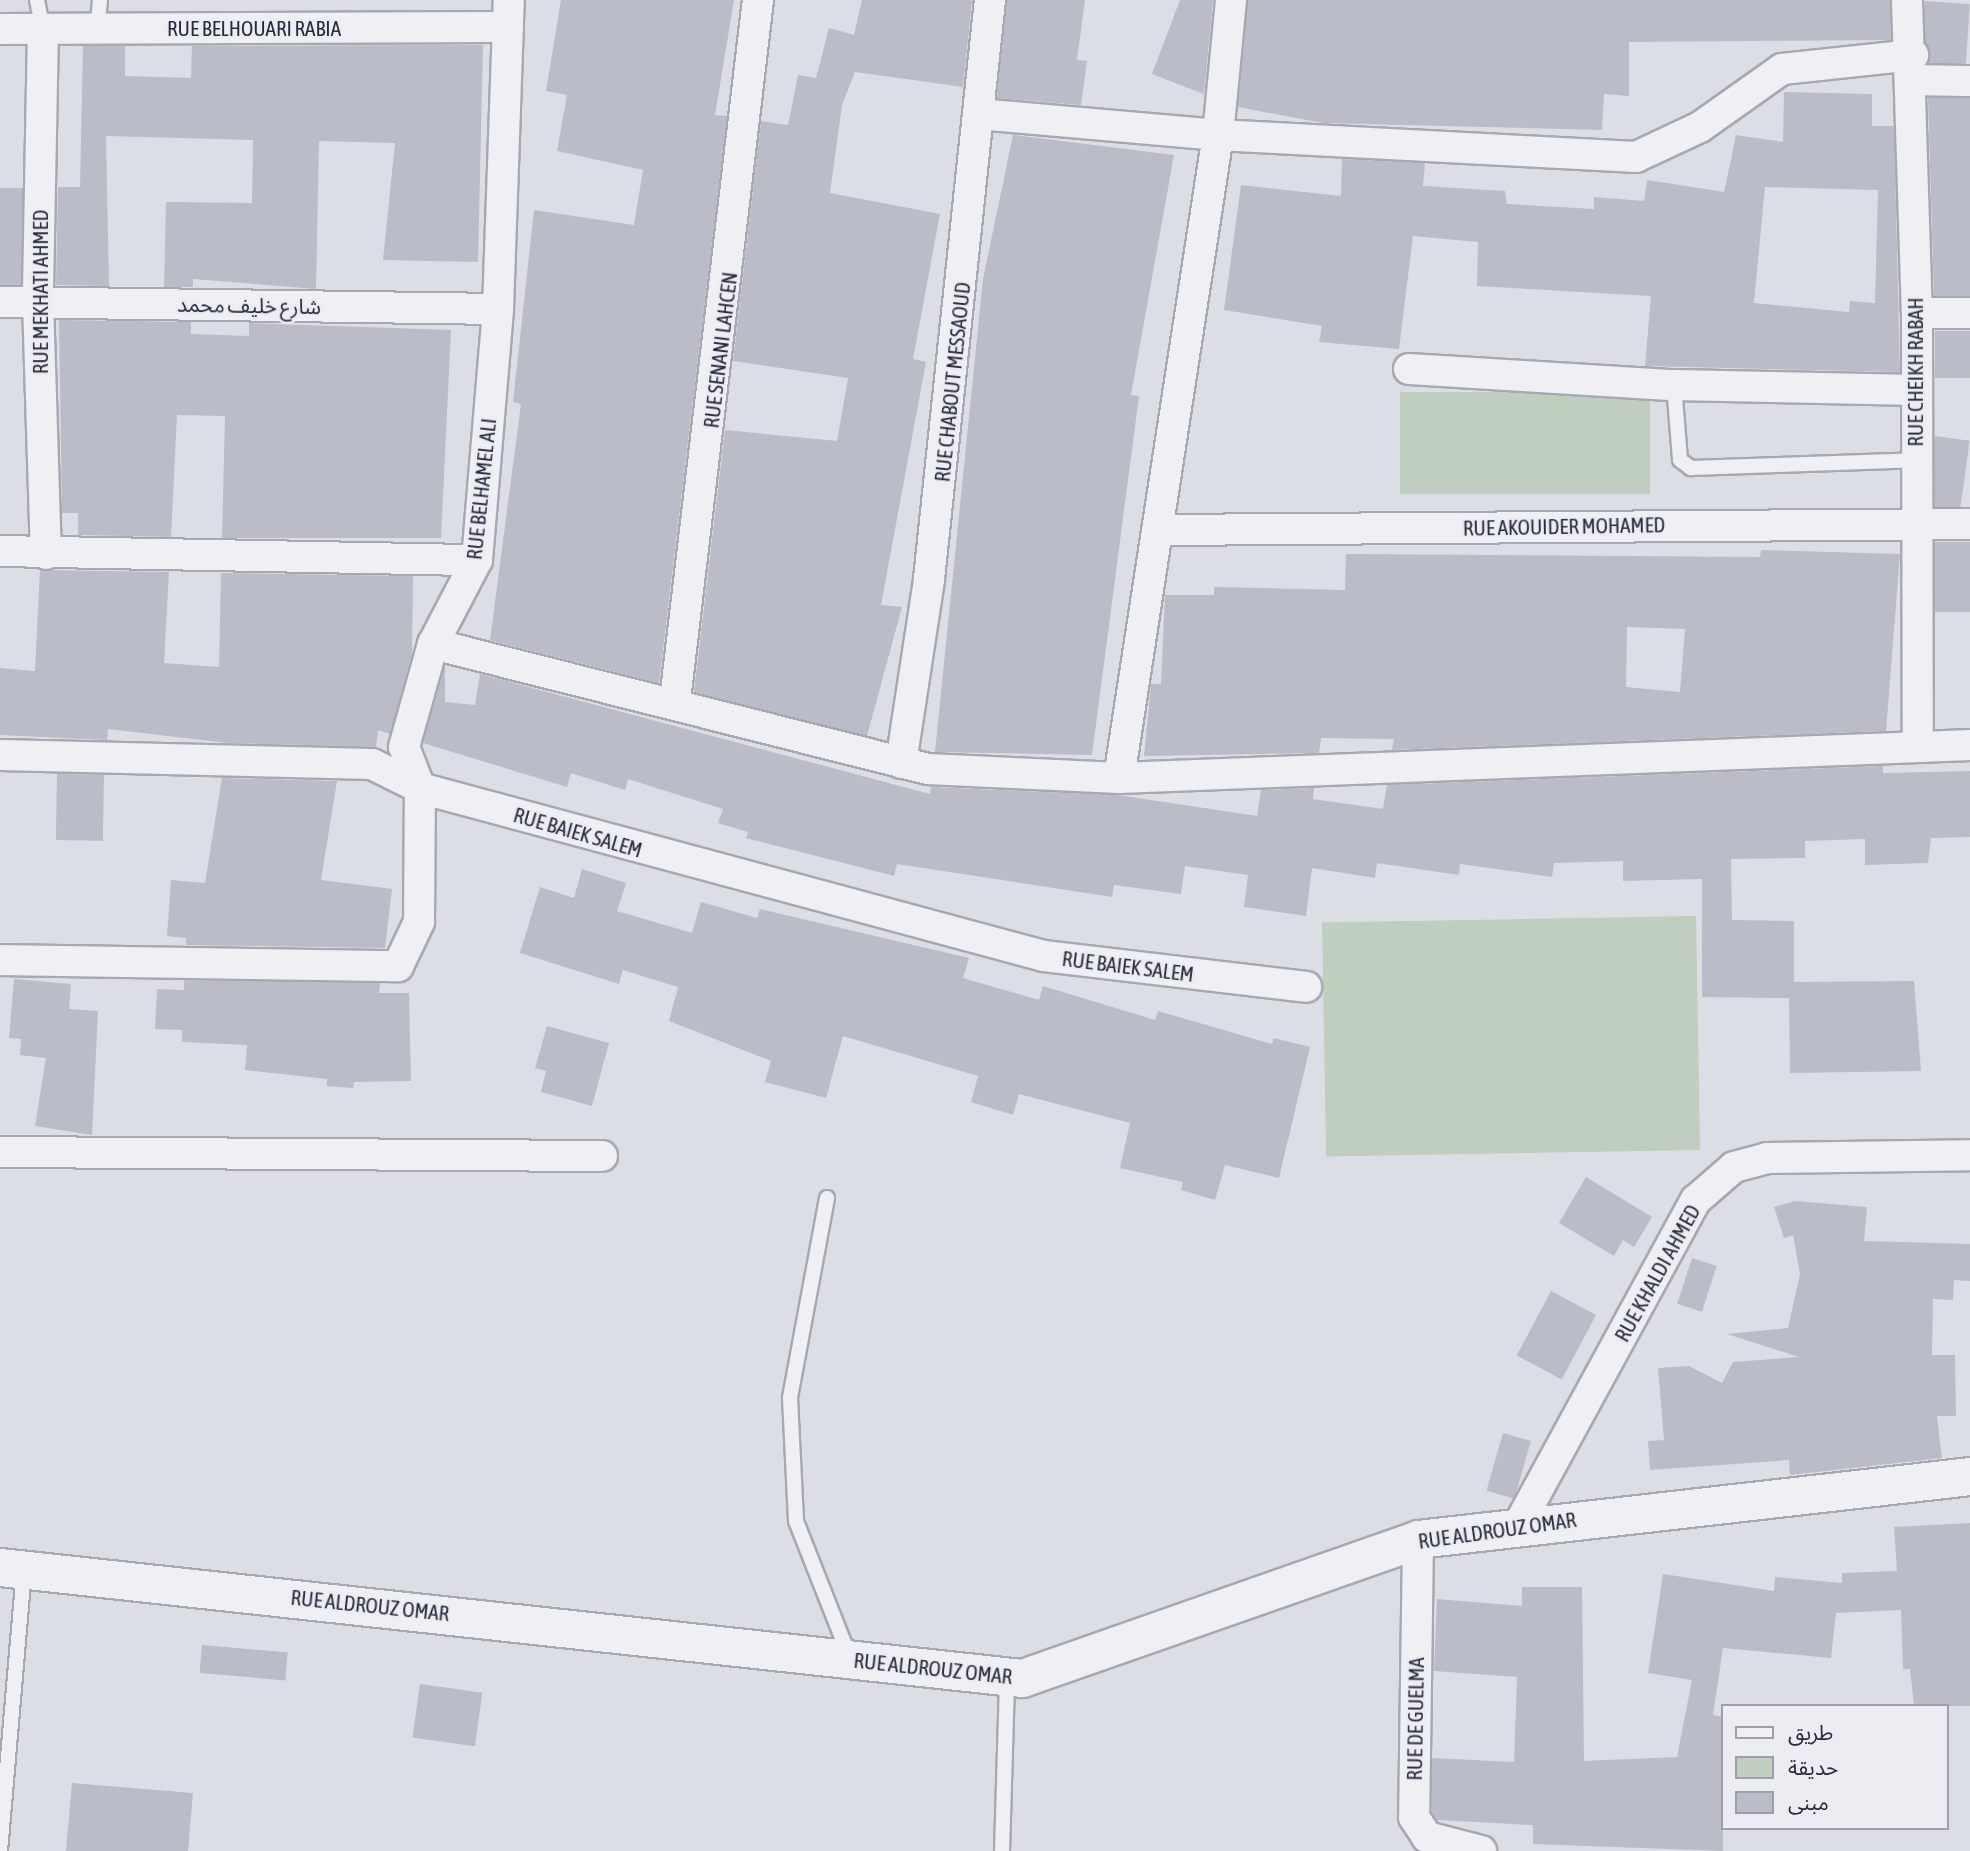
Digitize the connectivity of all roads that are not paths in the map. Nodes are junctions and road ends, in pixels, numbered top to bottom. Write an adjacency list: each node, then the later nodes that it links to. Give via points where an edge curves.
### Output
1 (37, 0): 9 (lane)
2 (758, 0): 30 (street, RUE SENANI LAHCEN)
3 (990, 0): 12 (street, RUE CHABOUT MESSAOUD)
4 (1231, 0): 13 (street)
5 (1907, 0): 10 (street, RUE CHEIKH RABAH)
6 (508, 14): 7 (street, RUE BELHOUARI RABIA); 16 (street, RUE BELHAMEL ALI)
7 (99, 15): 9 (street, RUE BELHOUARI RABIA)
8 (0, 29): 9 (street, RUE BELHOUARI RABIA)
9 (43, 30): 15 (street, RUE MEKHATI AHMED)
10 (1911, 67): 11 (street); 13 (street, via 1782,69 1700,127 1636,157); 17 (street, RUE CHEIKH RABAH)
11 (1970, 81)
12 (979, 114): 13 (street); 34 (street, RUE CHABOUT MESSAOUD, via 929,579)
13 (1218, 135): 25 (street)
14 (0, 302): 15 (street, شارع خليف محمد)
15 (38, 302): 16 (street, شارع خليف محمد); 27 (street, RUE MEKHATI AHMED)
16 (498, 309): 28 (street, RUE BELHAMEL ALI)
17 (1917, 313): 18 (street); 21 (street, RUE CHEIKH RABAH)
18 (1970, 313)
19 (1409, 369): 20 (street)
20 (1674, 385): 21 (street); 22 (lane, via 1680,460 1692,468)
21 (1915, 390): 22 (street, RUE CHEIKH RABAH)
22 (1915, 460): 23 (street, RUE CHEIKH RABAH)
23 (1914, 523): 24 (street, RUE AKOUIDER MOHAMED); 25 (street, RUE AKOUIDER MOHAMED); 32 (street, RUE CHEIKH RABAH)
24 (1970, 524)
25 (1157, 530): 35 (street)
26 (0, 551): 27 (street)
27 (46, 554): 28 (street)
28 (477, 560): 29 (street, RUE BELHAMEL ALI)
29 (433, 644): 30 (street); 36 (street, RUE BELHAMEL ALI, via 404,747)
30 (675, 700): 34 (street)
31 (1970, 745): 32 (street)
32 (1918, 746): 35 (street)
33 (0, 755): 36 (street, via 372,764)
34 (901, 763): 35 (street)
35 (1119, 778)
36 (420, 788): 37 (street, via 419,922 398,966); 38 (street, RUE BAIEK SALEM, via 1044,956)
37 (0, 960)
38 (1306, 987)
39 (0, 1152): 41 (street)
40 (1970, 1155): 44 (street, RUE KHALDI AHMED, via 1767,1158 1734,1167 1696,1200)
41 (602, 1156)
42 (827, 1198): 47 (lane, via 790,1398 796,1521)
43 (1970, 1476): 44 (street, RUE ALDROUZ OMAR)
44 (1519, 1524): 45 (street, RUE ALDROUZ OMAR)
45 (1418, 1539): 48 (street, RUE ALDROUZ OMAR, via 1022,1678); 51 (street, RUE DE GUELMA, via 1414,1818 1427,1837)
46 (12, 1568): 47 (street, RUE ALDROUZ OMAR); 49 (lane)
47 (850, 1659): 48 (street, RUE ALDROUZ OMAR)
48 (1007, 1676): 50 (lane)
49 (0, 1851)
50 (1002, 1851)
51 (1481, 1851)

